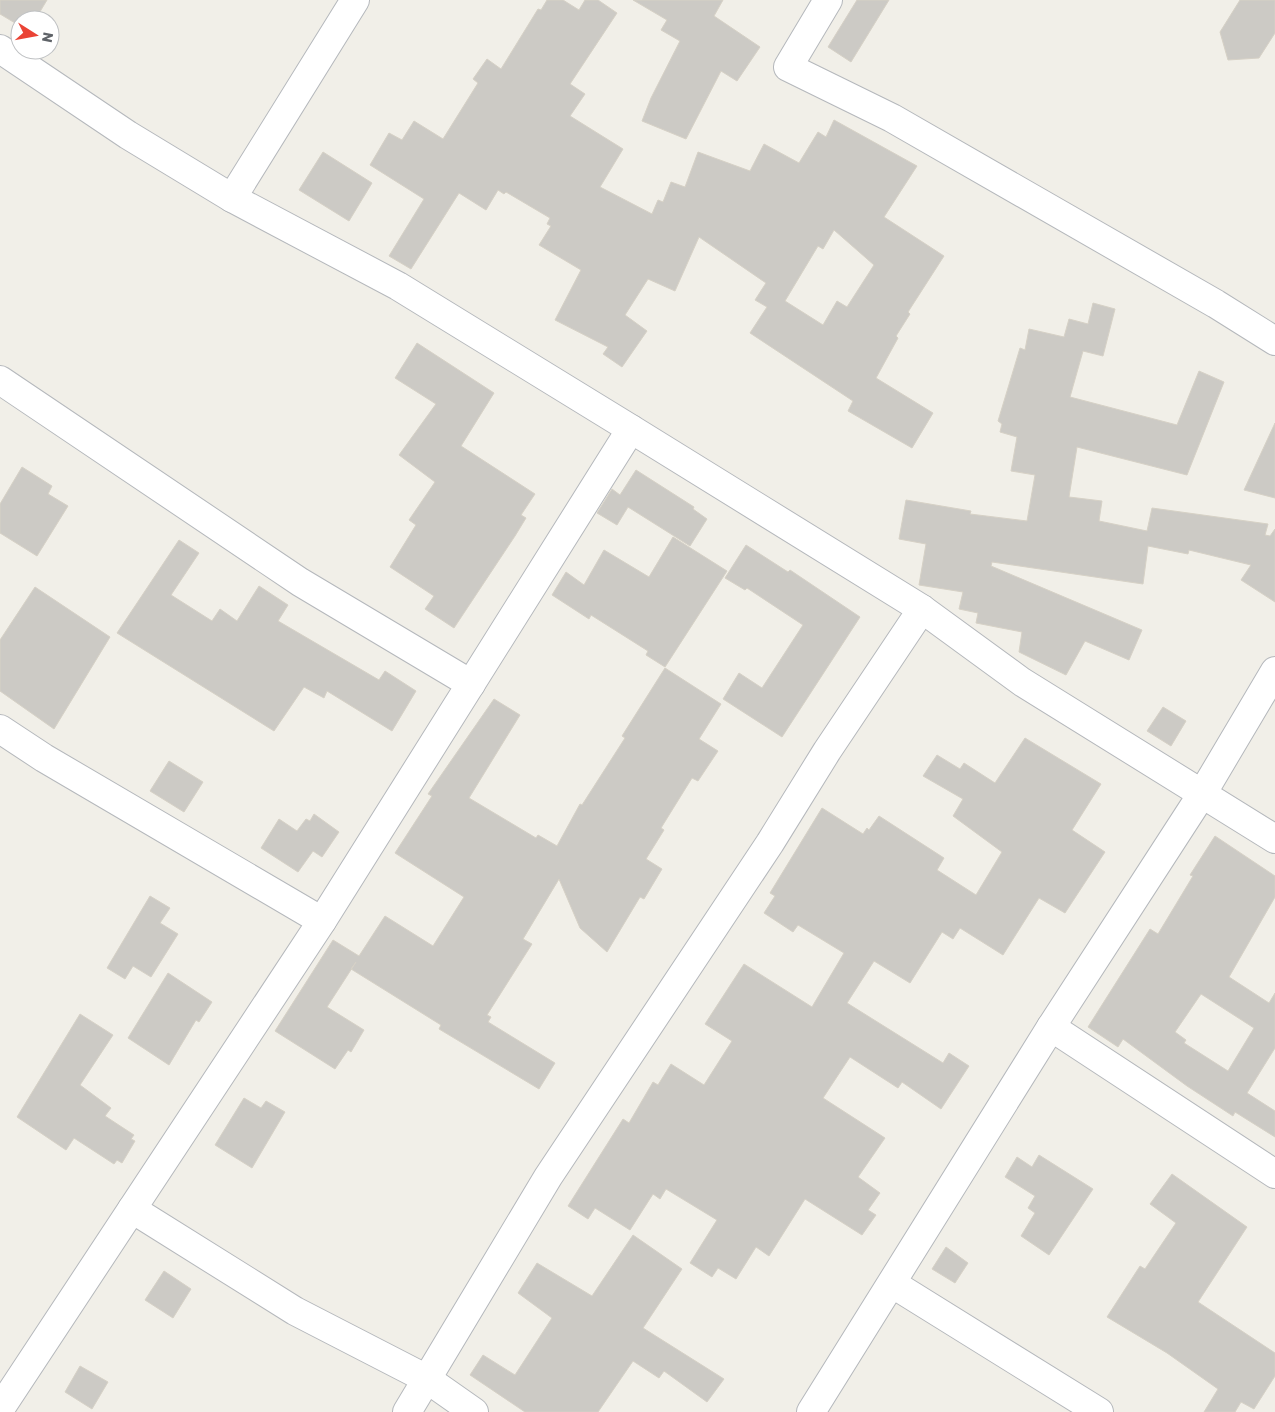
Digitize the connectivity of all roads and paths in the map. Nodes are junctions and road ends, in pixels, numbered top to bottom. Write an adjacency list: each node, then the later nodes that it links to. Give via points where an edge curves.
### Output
1 (355, 0): 4 (street)
2 (828, 0): 5 (street, via 788,67 892,118)
3 (0, 49): 4 (street, via 128,135)
4 (232, 198): 7 (street, via 398,286)
5 (1275, 341)
6 (0, 380): 10 (street, via 300,582)
7 (631, 429): 8 (street); 10 (street)
8 (922, 609): 12 (street, via 1022,682); 19 (street, via 548,1177)
9 (1275, 671): 12 (street)
10 (471, 684): 14 (street)
11 (0, 729): 14 (street)
12 (1202, 794): 13 (street); 15 (street)
13 (1275, 839)
14 (322, 921): 17 (street)
15 (1051, 1027): 16 (street); 18 (street)
16 (1275, 1174)
17 (132, 1209): 19 (street, via 295,1312); 20 (street)
18 (893, 1284): 23 (street); 24 (street)
19 (427, 1379): 21 (street); 22 (street)
20 (0, 1409)
21 (407, 1412)
22 (474, 1412)
23 (811, 1412)
24 (1099, 1412)

